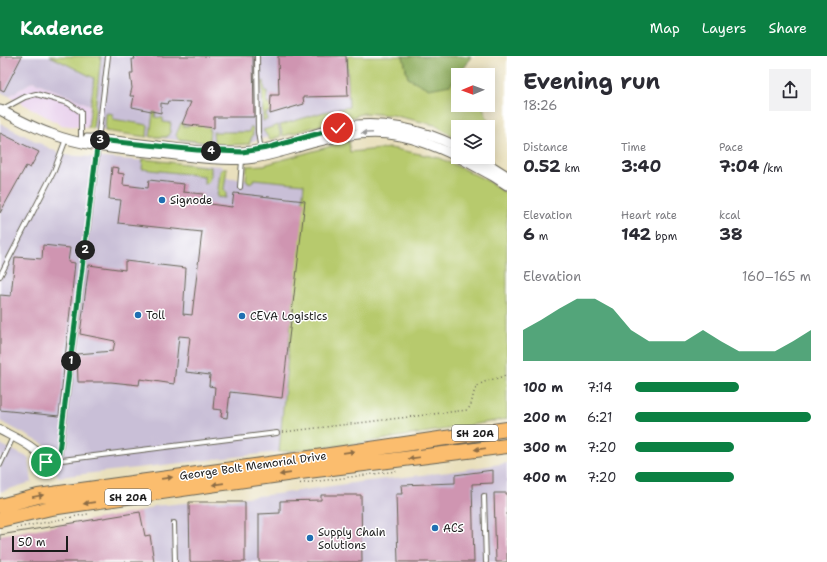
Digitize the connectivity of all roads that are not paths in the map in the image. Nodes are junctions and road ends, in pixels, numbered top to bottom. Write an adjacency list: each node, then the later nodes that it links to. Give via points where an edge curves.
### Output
1 (108, 56): 6 (lane)
2 (257, 56): 8 (lane, via 258,132)
3 (0, 110): 4 (street); 5 (lane, via 36,94 68,103 81,112)
4 (66, 139): 5 (street); 16 (lane, via 54,171)
5 (81, 141): 6 (street)
6 (98, 143): 8 (street); 10 (street, via 207,158); 22 (lane)
7 (451, 145): 8 (street, via 412,130 374,125 338,128)
8 (262, 153): 9 (street, one-way to 8, via 409,137 370,133); 10 (street)
9 (451, 154)
10 (242, 159): 15 (lane)
11 (471, 164): 14 (street)
12 (488, 164): 13 (street)
13 (507, 176)
14 (507, 185)
15 (240, 187)
16 (0, 276)
17 (507, 429): 26 (highway, George Bolt Memorial Drive / SH 20A, one-way to 17, via 38,496)
18 (0, 430): 20 (street)
19 (277, 433): 22 (lane)
20 (14, 437): 23 (street, via 38,452); 24 (lane)
21 (507, 446): 27 (highway, George Bolt Memorial Drive / SH 20A, one-way to 27, via 300,472 59,507)
22 (58, 460): 23 (lane)
23 (46, 462)
24 (0, 465)
25 (484, 496): 30 (lane)
26 (0, 506)
27 (0, 520)
28 (174, 523): 29 (lane)
29 (175, 562)
30 (486, 562)

